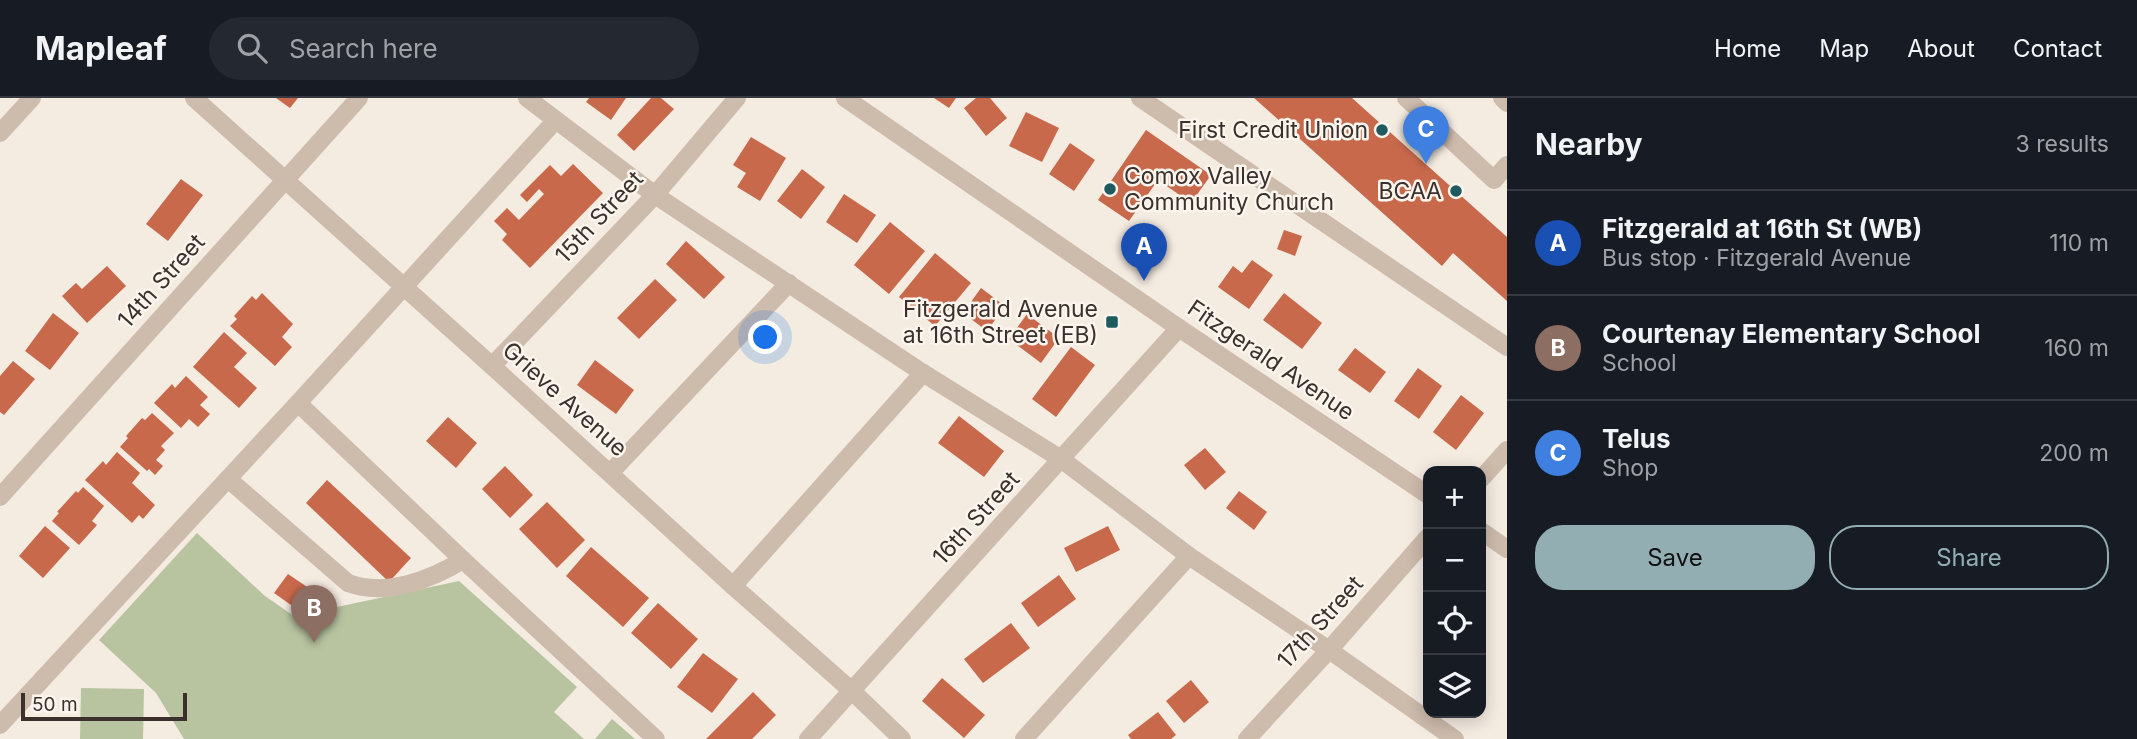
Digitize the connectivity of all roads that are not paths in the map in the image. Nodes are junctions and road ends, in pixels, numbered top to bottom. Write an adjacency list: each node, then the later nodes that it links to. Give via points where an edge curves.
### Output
1 (32, 98): 12 (street)
2 (194, 98): 14 (street, Grieve Avenue)
3 (359, 98): 14 (street, 14th Street)
4 (527, 98): 11 (street)
5 (737, 98): 15 (street, 15th Street)
6 (845, 98): 18 (street, Fitzgerald Avenue)
7 (1140, 98): 19 (street)
8 (1502, 98): 10 (street)
9 (1417, 102): 13 (street, via 1494,180)
10 (1507, 103)
11 (555, 121): 15 (street); 17 (street)
12 (0, 133)
13 (1507, 165)
14 (284, 180): 17 (street, Grieve Avenue); 29 (street, 14th Street)
15 (654, 195): 16 (street); 20 (street, 15th Street)
16 (789, 283): 21 (street); 25 (street)
17 (404, 286): 20 (street, Grieve Avenue); 22 (street)
18 (1179, 328): 24 (street, 16th Street); 28 (street, Fitzgerald Avenue)
19 (1507, 347)
20 (492, 366): 25 (street, Grieve Avenue)
21 (923, 373): 24 (street); 35 (street)
22 (298, 403): 27 (street); 34 (street)
23 (1507, 450): 26 (street)
24 (1061, 459): 33 (street); 37 (street, 16th Street)
25 (610, 473): 35 (street, Grieve Avenue)
26 (1486, 473)
27 (228, 479): 34 (street, via 348,583 362,588 411,583); 38 (street)
28 (1423, 492)
29 (0, 497)
30 (1486, 534): 32 (street)
31 (1423, 543): 36 (street, 17th Street)
32 (1507, 549)
33 (1189, 556): 36 (street); 42 (street)
34 (463, 561): 39 (street)
35 (733, 586): 37 (street, Grieve Avenue)
36 (1329, 650): 43 (street, 17th Street); 44 (street)
37 (852, 691): 40 (street, 16th Street); 41 (street, Grieve Avenue)
38 (0, 725)
39 (656, 739)
40 (808, 739)
41 (902, 739)
42 (1024, 739)
43 (1247, 739)
44 (1455, 739)

